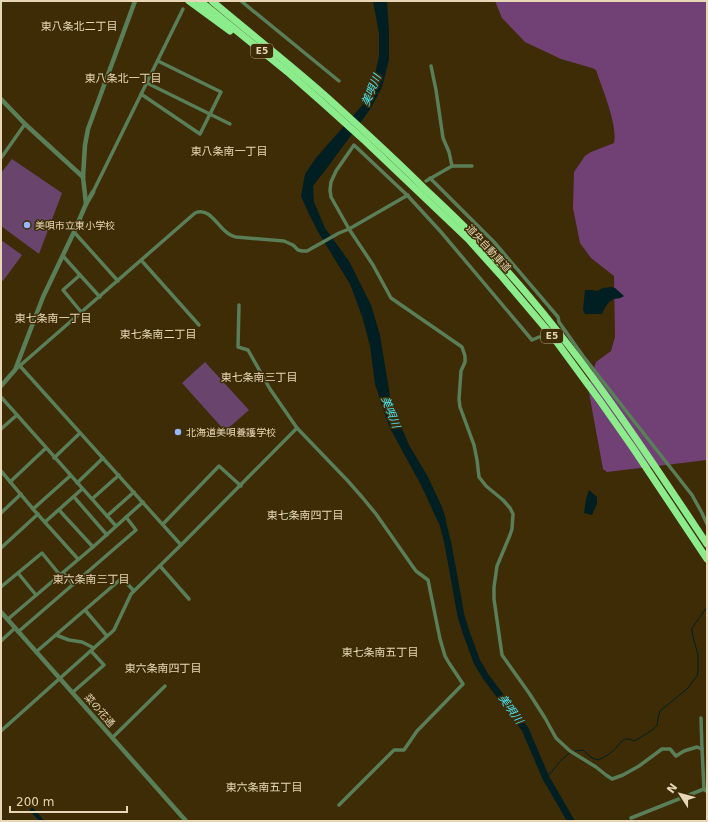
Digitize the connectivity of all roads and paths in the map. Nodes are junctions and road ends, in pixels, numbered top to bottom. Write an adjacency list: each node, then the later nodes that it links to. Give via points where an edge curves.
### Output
1 (135, 1): 22 (street, via 88,129)
2 (189, 1): 9 (highway)
3 (200, 1): 9 (highway, 道央自動車道 / E5)
4 (212, 1): 14 (highway, 道央自動車道 / E5, via 281,57)
5 (241, 1): 10 (street)
6 (183, 10): 7 (street)
7 (158, 61): 11 (street); 15 (street, via 221,92)
8 (431, 66): 20 (street, via 443,138)
9 (290, 74): 14 (highway, 道央自動車道 / E5)
10 (339, 81)
11 (147, 83): 12 (street); 15 (street)
12 (142, 94): 15 (street, via 200,134); 25 (street)
13 (1, 99): 16 (street)
14 (326, 100): 18 (highway, 道央自動車道 / E5)
15 (210, 114): 17 (street)
16 (25, 124): 19 (street); 22 (street)
17 (230, 124)
18 (367, 138): 77 (highway, 道央自動車道 / E5, via 472,234 558,332 640,443); 82 (highway, 道央自動車道 / E5, via 468,239 553,337 633,448)
19 (1, 158)
20 (452, 166): 21 (street); 23 (street)
21 (472, 166)
22 (83, 177): 27 (street)
23 (430, 178): 24 (street); 37 (street, via 494,242 558,317)
24 (426, 181)
25 (93, 192): 27 (street)
26 (408, 195): 28 (street); 28 (street, via 354,145 336,171 330,190); 40 (street, via 532,340)
27 (86, 204): 29 (street)
28 (349, 229): 31 (street, via 302,252 284,241 236,237 224,230 204,211 199,211); 106 (street, via 391,298 462,347 465,362 461,372 460,407 474,445 479,477 503,500 513,514 512,529 497,566 494,587 502,655 556,738 574,754 612,778 639,766 662,749 670,749 676,756 697,747)
29 (74, 232): 30 (street); 33 (street)
30 (63, 256): 32 (street); 42 (street, via 43,297)
31 (141, 260): 33 (street); 38 (street)
32 (80, 275): 34 (street); 36 (street, via 63,290)
33 (118, 281): 34 (street)
34 (100, 297): 36 (street)
35 (239, 305): 46 (street, via 238,347 248,350)
36 (82, 313): 41 (street)
37 (559, 322): 39 (street); 74 (street, via 692,495)
38 (199, 325)
39 (555, 325)
40 (539, 337)
41 (20, 366): 42 (street); 48 (street)
42 (15, 370): 43 (street)
43 (2, 384)
44 (1, 397): 45 (street)
45 (17, 415): 47 (street); 49 (street)
46 (297, 428): 59 (street); 108 (street, via 362,497 416,571 428,580 445,656 463,684 418,731 404,750 394,750)
47 (1, 429)
48 (80, 433): 50 (street); 51 (street)
49 (46, 448): 50 (street); 57 (street)
50 (54, 458): 55 (street)
51 (103, 458): 53 (street); 58 (street)
52 (1, 471): 54 (street)
53 (119, 475): 61 (street); 64 (street)
54 (5, 476): 56 (street); 57 (street)
55 (70, 476): 58 (street); 66 (street)
56 (1, 479)
57 (10, 482): 62 (street)
58 (77, 483): 60 (street)
59 (240, 486): 73 (street, via 219,466); 78 (street)
60 (82, 489): 63 (street); 64 (street)
61 (134, 492): 65 (street); 70 (street)
62 (21, 494): 66 (street); 68 (street)
63 (74, 497): 67 (street); 76 (street)
64 (92, 499): 70 (street)
65 (143, 502): 71 (street); 73 (street)
66 (33, 509): 69 (street)
67 (59, 510): 72 (street); 80 (street)
68 (1, 513)
69 (38, 514): 72 (street); 79 (street)
70 (107, 516): 75 (street)
71 (126, 517): 75 (street); 86 (street, via 136,530)
72 (45, 522): 81 (street)
73 (163, 524): 78 (street)
74 (707, 524)
75 (116, 526): 76 (street)
76 (107, 535): 80 (street)
77 (707, 544)
78 (181, 545): 83 (street)
79 (1, 548)
80 (92, 548): 81 (street)
81 (78, 559): 85 (street)
82 (707, 559)
83 (160, 566): 88 (street); 90 (street)
84 (18, 573): 85 (street, via 42,553); 87 (street); 89 (street)
85 (62, 574): 86 (street); 89 (street)
86 (73, 584): 94 (street)
87 (1, 587)
88 (134, 591): 91 (street, via 122,578); 96 (street, via 114,630)
89 (36, 595): 93 (street)
90 (190, 599)
91 (85, 610): 95 (street); 96 (street)
92 (1, 612): 93 (street, 菜の花通)
93 (8, 620): 94 (street, 菜の花通)
94 (17, 630): 97 (street); 99 (street, 菜の花通)
95 (56, 635): 98 (street, via 82,642); 99 (street)
96 (108, 636): 98 (street)
97 (1, 641)
98 (93, 649): 100 (street); 102 (street, via 104,665)
99 (36, 652): 100 (street, 菜の花通)
100 (60, 678): 102 (street, 菜の花通); 104 (street)
101 (165, 686): 105 (street)
102 (73, 692): 105 (street, 菜の花通)
103 (701, 718): 106 (street)
104 (1, 731)
105 (112, 738): 110 (street, 菜の花通)
106 (702, 749): 107 (street)
107 (705, 790): 109 (street)
108 (339, 805)
109 (631, 818)
110 (186, 821)

